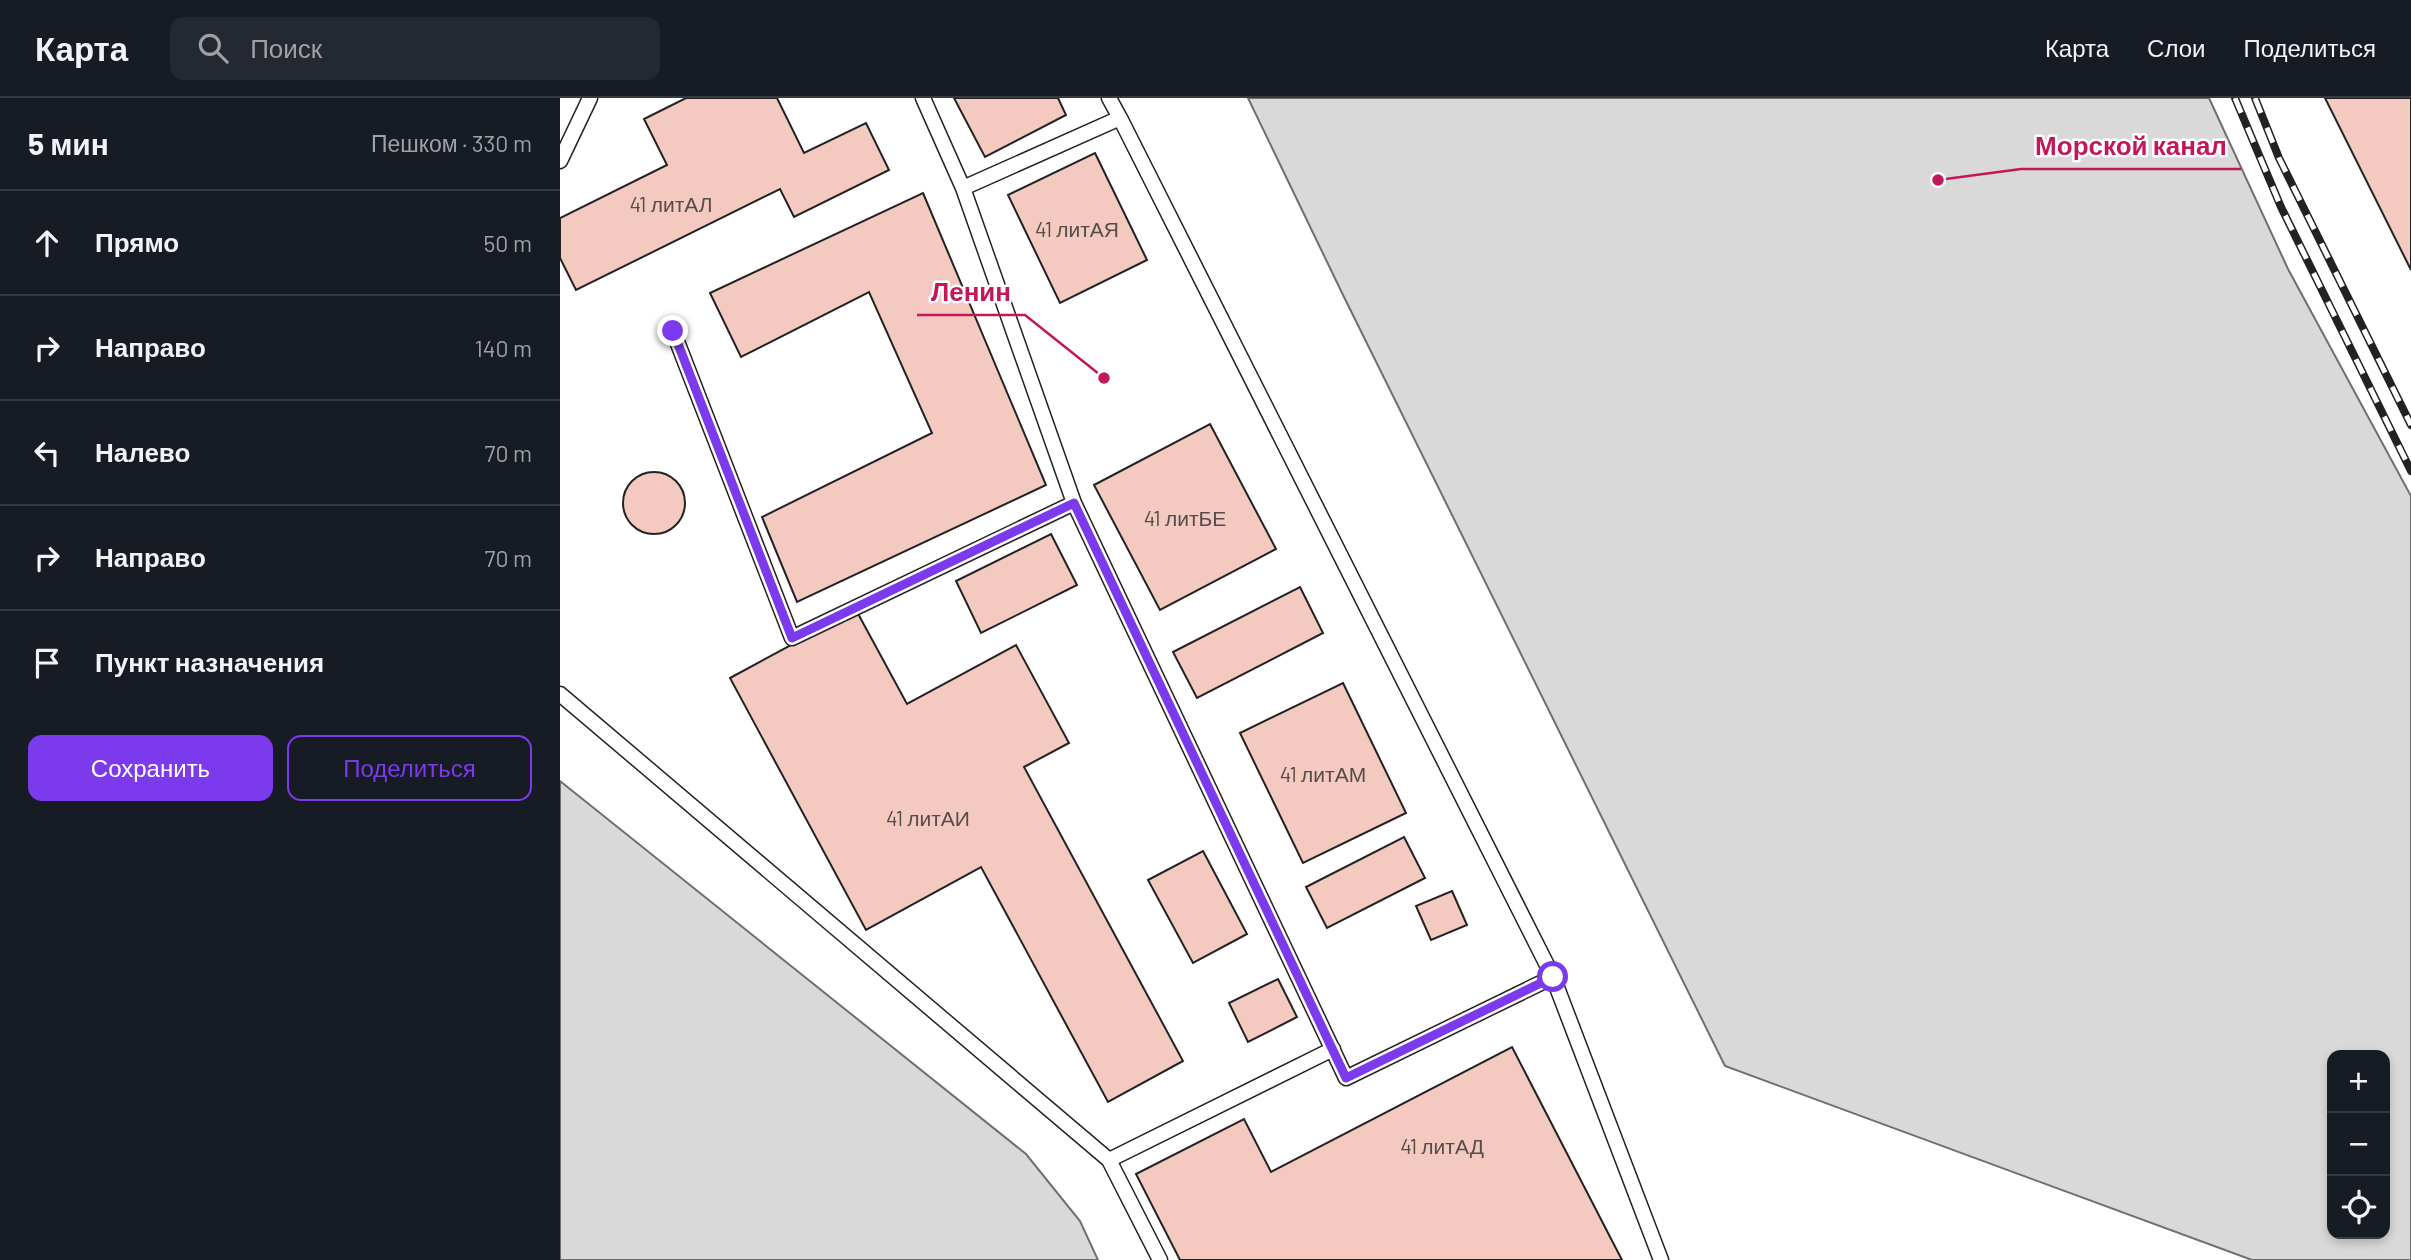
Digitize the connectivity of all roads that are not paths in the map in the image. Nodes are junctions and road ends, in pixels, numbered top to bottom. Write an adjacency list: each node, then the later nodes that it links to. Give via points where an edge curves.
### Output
1 (590, 98): 5 (lane)
2 (923, 98): 6 (lane)
3 (1109, 98): 4 (lane)
4 (1120, 118): 6 (lane); 10 (lane)
5 (560, 161)
6 (963, 188): 8 (lane)
7 (673, 331): 8 (lane, via 792,638)
8 (1074, 503): 11 (lane)
9 (560, 694): 12 (lane)
10 (1553, 977): 11 (lane, via 1346,1078); 14 (lane)
11 (1333, 1049): 12 (lane)
12 (1110, 1160): 13 (lane)
13 (1160, 1260)
14 (1661, 1260)

